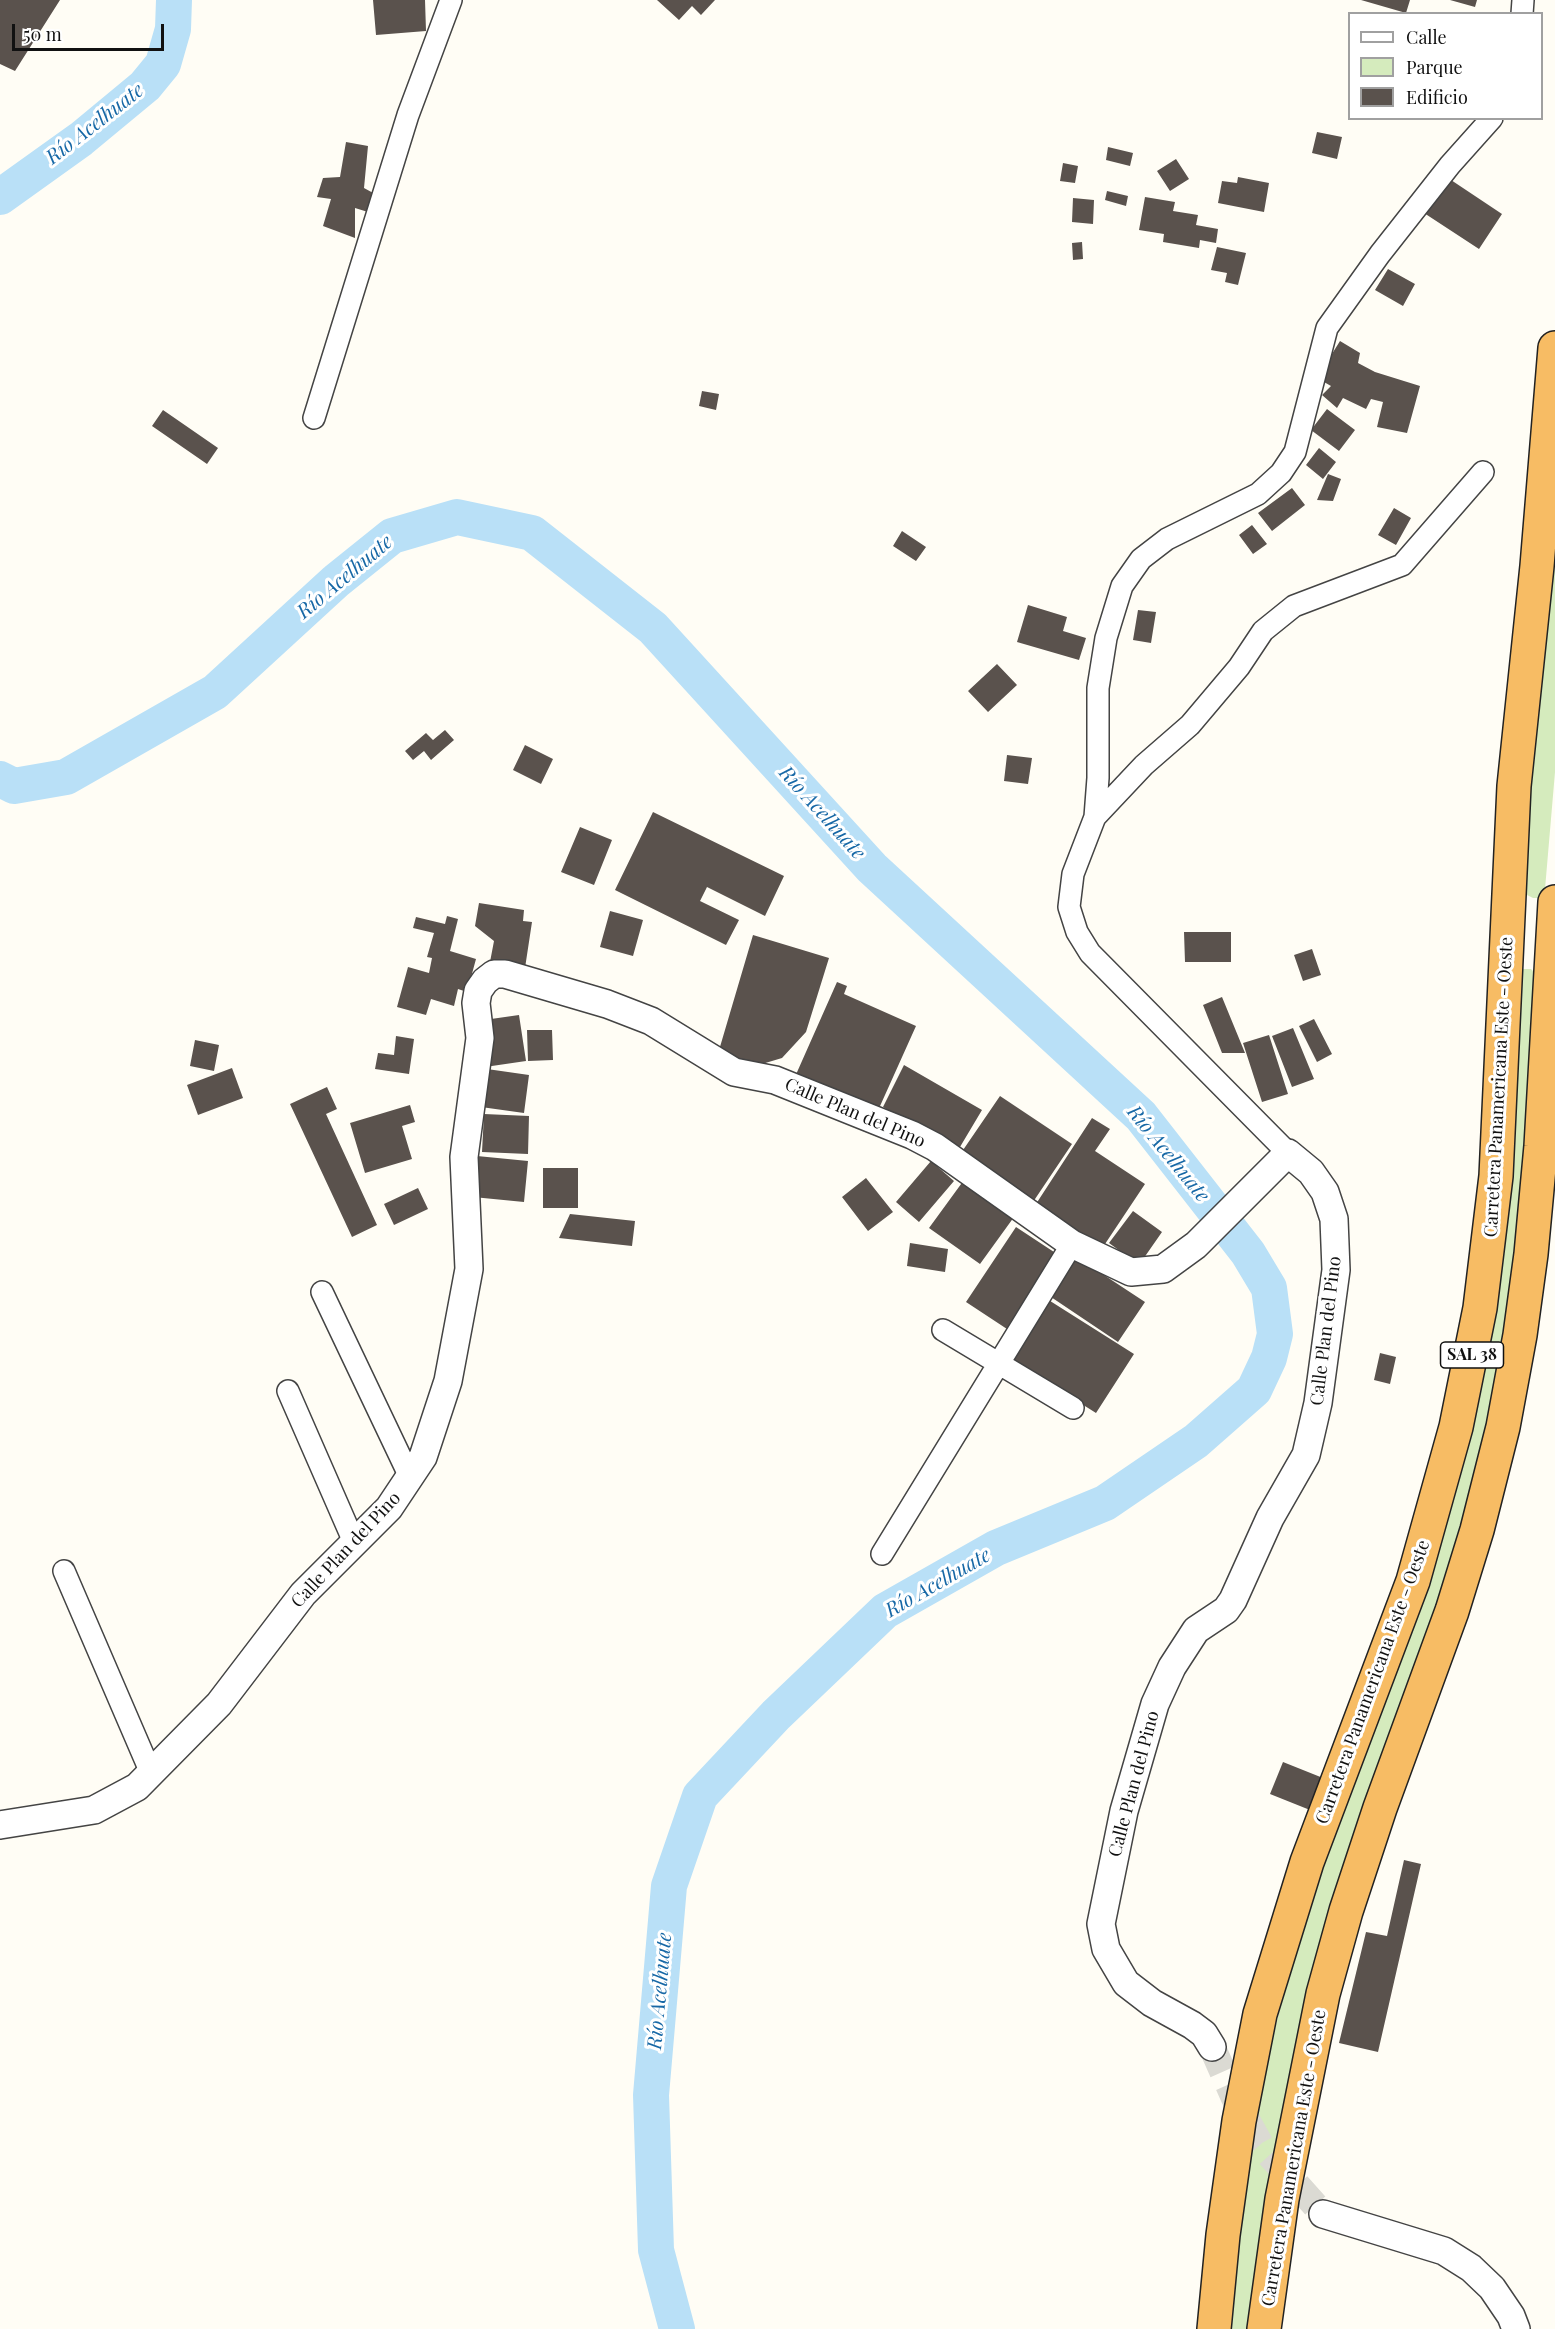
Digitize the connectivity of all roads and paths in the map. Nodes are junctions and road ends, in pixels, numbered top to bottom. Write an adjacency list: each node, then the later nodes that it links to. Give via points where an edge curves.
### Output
1 (451, 0): 4 (street, via 408,115)
2 (1490, 120): 6 (street, via 1394,236 1327,328 1294,452 1281,473 1258,494 1167,538 1141,559 1122,586 1106,639 1098,688)
3 (1555, 348): 7 (highway, Carretera Panamericana Este - Oeste / SAL 38, via 1514,786)
4 (314, 418)
5 (1483, 472): 6 (street, via 1402,565 1294,606 1263,631 1239,667 1190,725 1144,765)
6 (1095, 817): 12 (street, via 1072,874 1069,907 1077,932 1090,953)
7 (1510, 885): 8 (highway, via 1516,900 1533,908 1546,904); 10 (highway, Carretera Panamericana Este - Oeste / SAL 38)
8 (1555, 889)
9 (1555, 902): 11 (highway, Carretera Panamericana Este - Oeste / SAL 38)
10 (1506, 968): 11 (highway, via 1514,949 1527,947 1545,952); 27 (highway, Carretera Panamericana Este - Oeste / SAL 38, via 1495,1197 1470,1362 1413,1581 1307,1862 1260,2014 1239,2121)
11 (1551, 969): 28 (highway, Carretera Panamericana Este - Oeste / SAL 38, via 1531,1254 1503,1427 1452,1611 1380,1808 1323,1995 1280,2210)
12 (1288, 1153): 13 (street, Calle Plan del Pino, via 1196,1245 1163,1269 1131,1272); 25 (street, Calle Plan del Pino, via 1311,1172 1325,1192 1334,1219 1336,1270 1318,1402 1306,1455 1270,1518 1233,1600 1226,1610 1196,1630 1172,1667 1155,1704 1124,1811 1101,1924 1106,1949 1126,1983 1192,2025)
13 (1072, 1245): 16 (street); 19 (street, Calle Plan del Pino, via 935,1147 912,1135 775,1080 734,1072 651,1021 607,1004 494,974 482,986 476,1003 480,1038 464,1157 468,1277 448,1382 423,1457)
14 (322, 1292): 19 (street)
15 (943, 1330): 16 (street)
16 (999, 1363): 18 (street); 21 (street)
17 (288, 1391): 20 (street)
18 (1073, 1408)
19 (410, 1477): 20 (street, Calle Plan del Pino, via 388,1508)
20 (354, 1542): 23 (street, Calle Plan del Pino, via 303,1594 219,1704)
21 (882, 1554)
22 (64, 1570): 23 (street)
23 (151, 1773): 24 (street, Calle Plan del Pino, via 123,1797 94,1810)
24 (0, 1825)
25 (1212, 2047)
26 (1323, 2214): 29 (street, via 1444,2252 1471,2268 1492,2288)
27 (1214, 2329)
28 (1264, 2329)
29 (1516, 2329)

